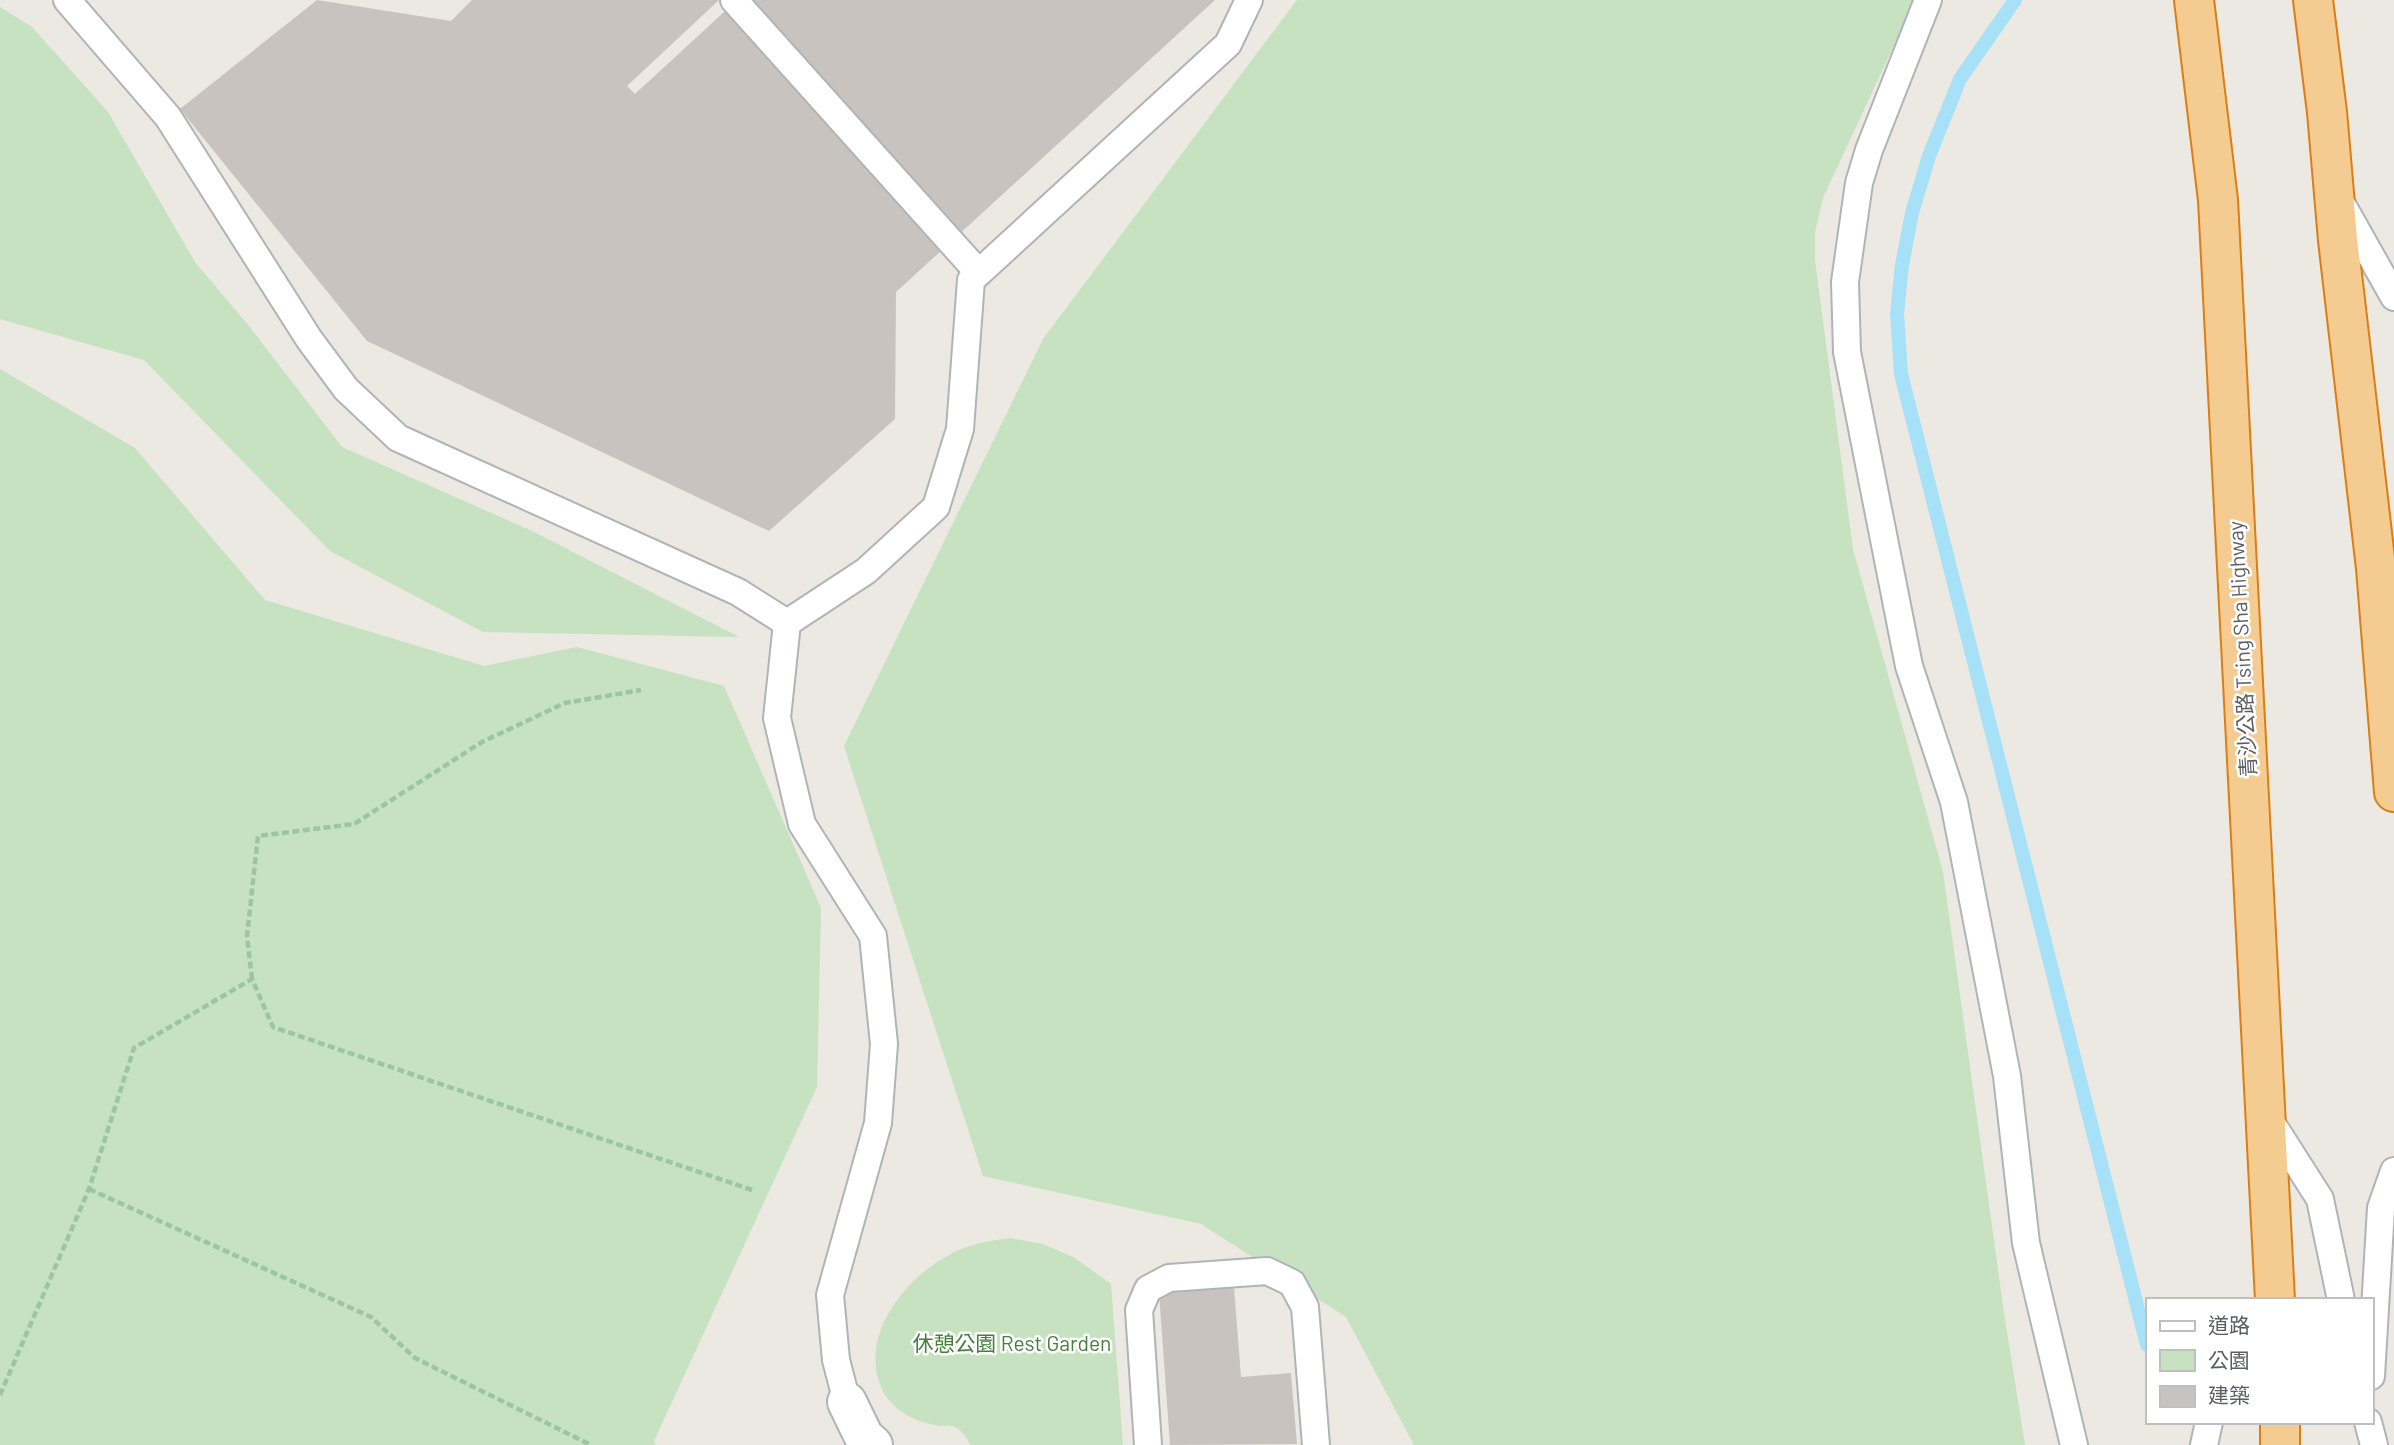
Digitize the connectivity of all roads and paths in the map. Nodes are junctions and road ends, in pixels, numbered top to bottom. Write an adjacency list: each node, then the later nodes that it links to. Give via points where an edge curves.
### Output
1 (67, 0): 10 (lane, via 168,117 345,389 398,438 738,592)
2 (734, 0): 8 (lane)
3 (1249, 0): 8 (lane, via 1228,44)
4 (1928, 0): 31 (lane, via 1859,183 1845,282 1847,352 1909,666 1954,802 2007,1076 2026,1243)
5 (2194, 0): 14 (highway, 青沙公路 Tsing Sha Highway, via 2218,200)
6 (2312, 0): 7 (highway)
7 (2335, 193): 9 (lane); 12 (highway, via 2376,568)
8 (978, 272): 10 (lane, via 971,280 960,429 936,507 866,571)
9 (2394, 297)
10 (787, 623): 24 (lane, via 777,718 802,824 873,936 884,1044 877,1123 830,1295 836,1360)
11 (641, 690): 13 (path, via 565,703 482,741 354,824 258,836 247,936)
12 (2394, 792)
13 (252, 979): 16 (path, via 134,1048); 17 (path, via 273,1027)
14 (2264, 1112): 18 (highway, 青沙公路 Tsing Sha Highway); 21 (lane, via 2319,1199)
15 (2394, 1171): 22 (lane, via 2381,1208)
16 (89, 1189): 23 (path); 27 (path, via 371,1317 415,1358)
17 (752, 1189)
18 (2273, 1261): 19 (lane); 20 (highway, 青沙公路 Tsing Sha Highway)
19 (2257, 1298)
20 (2275, 1298)
21 (2341, 1298)
22 (2373, 1342)
23 (0, 1395)
24 (847, 1402): 28 (street, via 863,1437)
25 (2209, 1424): 32 (lane)
26 (2280, 1424): 33 (highway)
27 (591, 1445)
28 (873, 1445)
29 (1148, 1445): 30 (lane, via 1139,1310 1148,1289 1169,1278 1267,1271 1292,1283 1304,1307)
30 (1316, 1445)
31 (2074, 1445)
32 (2204, 1445)
33 (2280, 1445)

